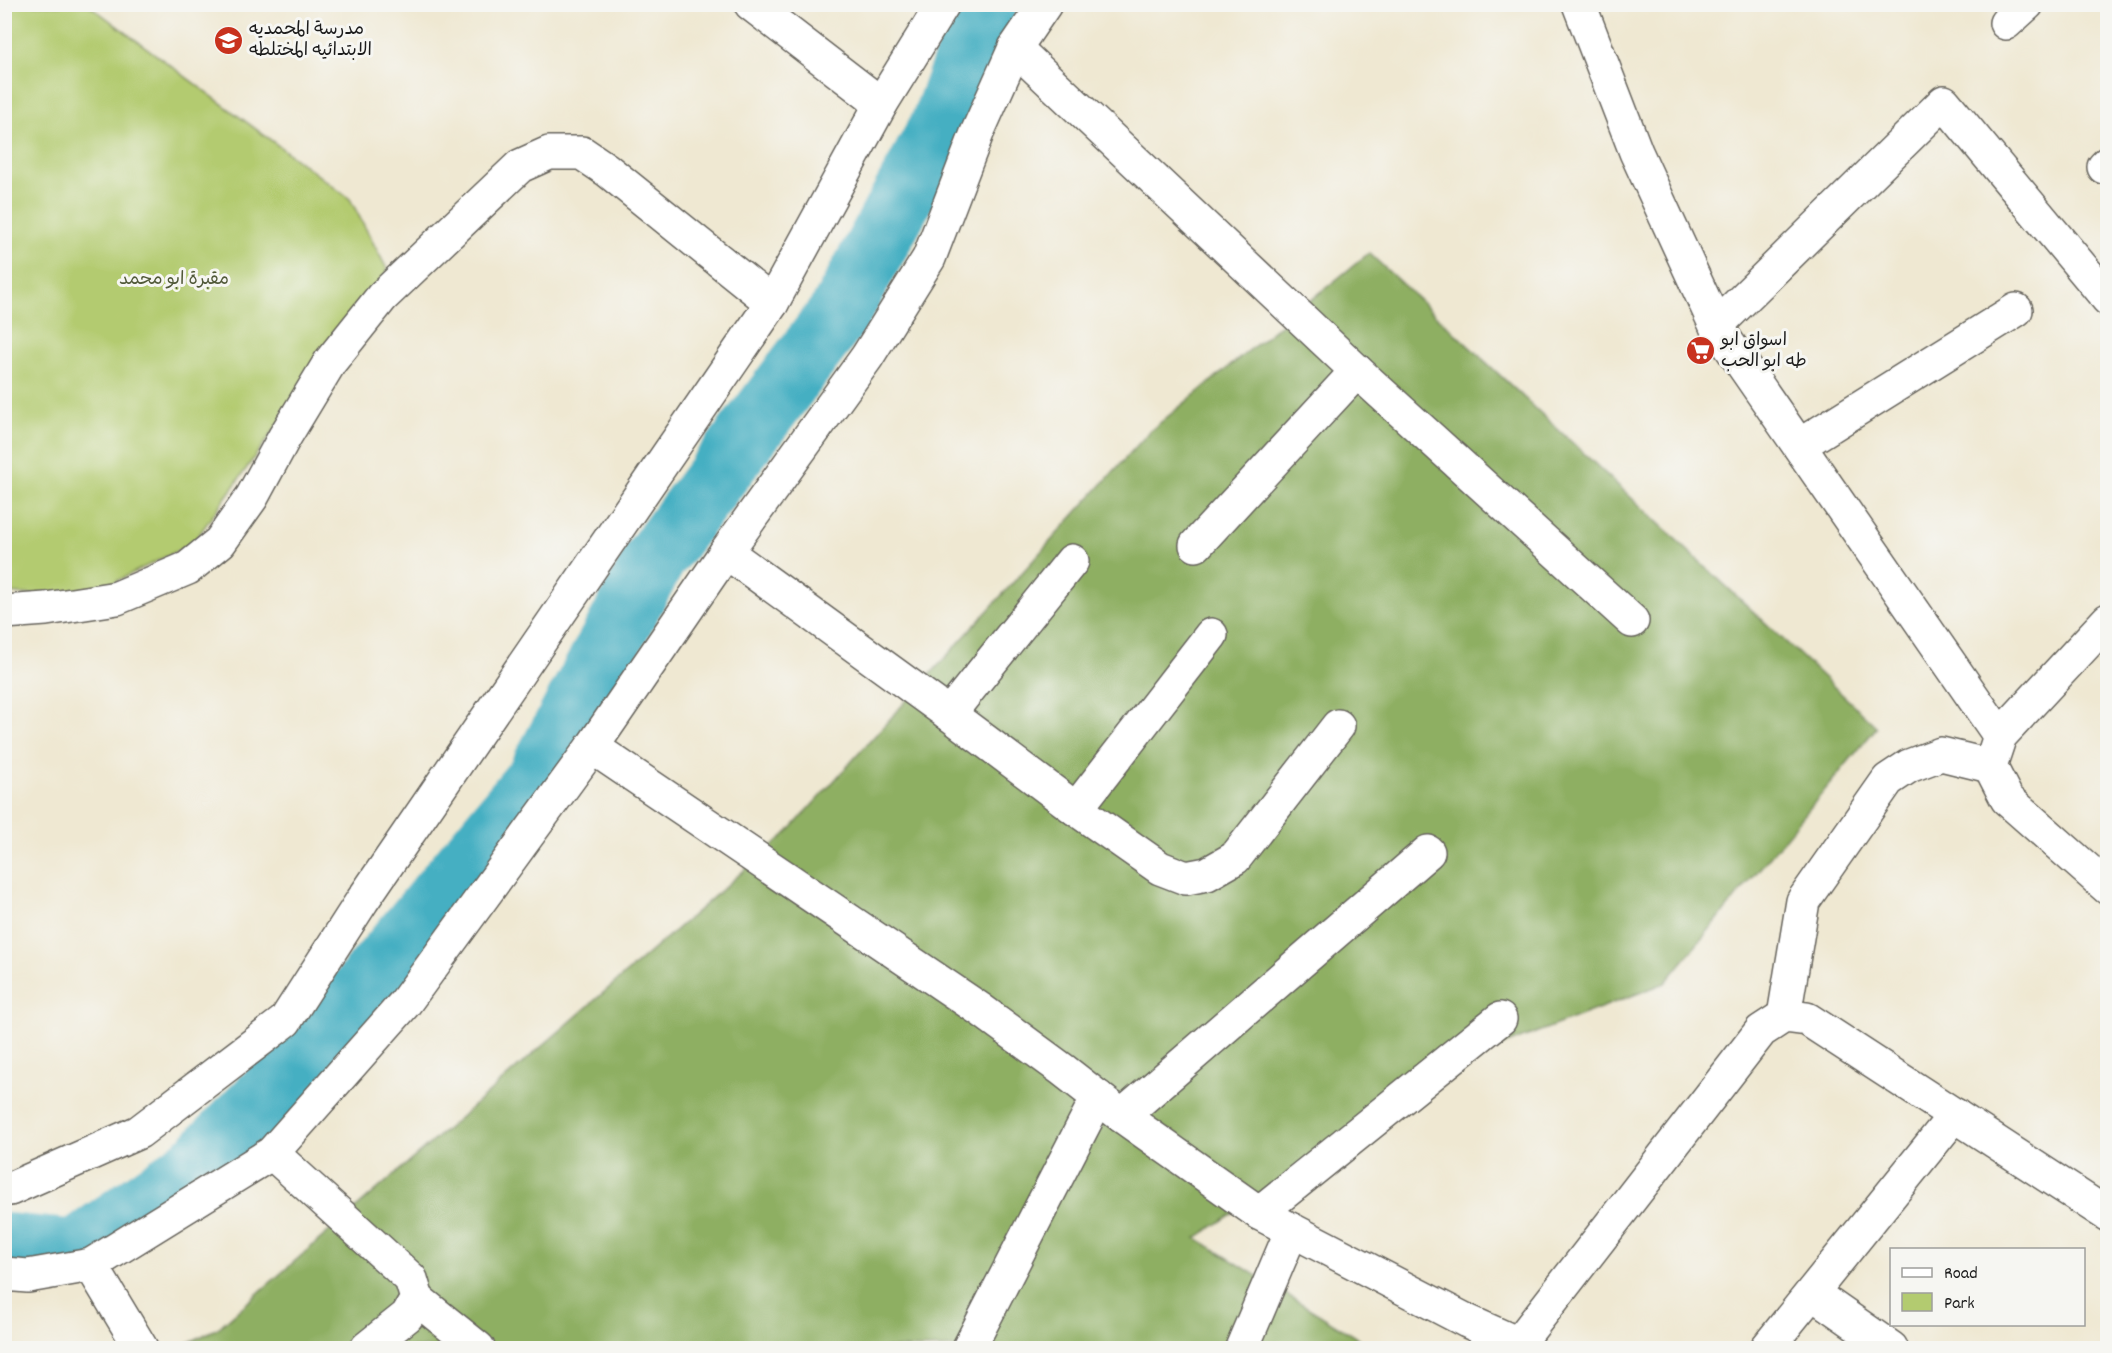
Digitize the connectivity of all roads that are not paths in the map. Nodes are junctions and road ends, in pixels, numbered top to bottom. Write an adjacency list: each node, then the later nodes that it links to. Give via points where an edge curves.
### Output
1 (751, 4): 6 (street)
2 (943, 4): 6 (street)
3 (1045, 4): 5 (street)
4 (1579, 4): 10 (street, via 1636,152)
5 (1014, 48): 11 (street); 14 (street, via 929,258 867,357)
6 (881, 105): 8 (street)
7 (2108, 299): 10 (street, via 1944,102)
8 (772, 303): 16 (street, via 590,158 582,153 549,153 520,166 382,297 330,362 252,497 220,542 188,568 117,598); 32 (street, via 362,901 285,1021 139,1132 10,1190)
9 (2016, 310): 12 (street)
10 (1716, 326): 12 (street)
11 (1357, 371): 13 (street); 18 (street)
12 (1800, 445): 23 (street)
13 (1196, 545)
14 (726, 552): 20 (street); 22 (street)
15 (1072, 561): 20 (street)
16 (4, 612)
17 (2108, 620): 23 (street)
18 (1632, 621)
19 (1211, 635): 24 (street)
20 (949, 714): 24 (street)
21 (1338, 726): 24 (street, via 1235,858 1207,874 1186,878 1160,868)
22 (592, 747): 29 (street, via 981,1010); 31 (street, via 405,1002)
23 (1995, 751): 26 (street, via 2007,798); 27 (street, via 1941,754 1909,766 1888,780 1803,901)
24 (1076, 809)
25 (1428, 852): 29 (street)
26 (2108, 888)
27 (1784, 1016): 30 (street, via 1807,1019); 41 (street, via 1761,1030)
28 (1500, 1019): 33 (street)
29 (1110, 1106): 33 (street); 45 (street)
30 (1955, 1115): 34 (street); 38 (street)
31 (272, 1153): 36 (street); 39 (street, via 411,1279)
32 (4, 1189)
33 (1259, 1213): 35 (street)
34 (2108, 1215)
35 (1292, 1230): 40 (street); 46 (street)
36 (91, 1265): 37 (street, via 28,1276); 42 (street)
37 (4, 1274)
38 (1812, 1293): 47 (street); 48 (street)
39 (417, 1299): 43 (street, via 407,1316); 44 (street)
40 (1463, 1335): 41 (street)
41 (1523, 1346)
42 (141, 1348)
43 (367, 1348)
44 (478, 1348)
45 (969, 1348)
46 (1242, 1348)
47 (1767, 1348)
48 (1891, 1348)

